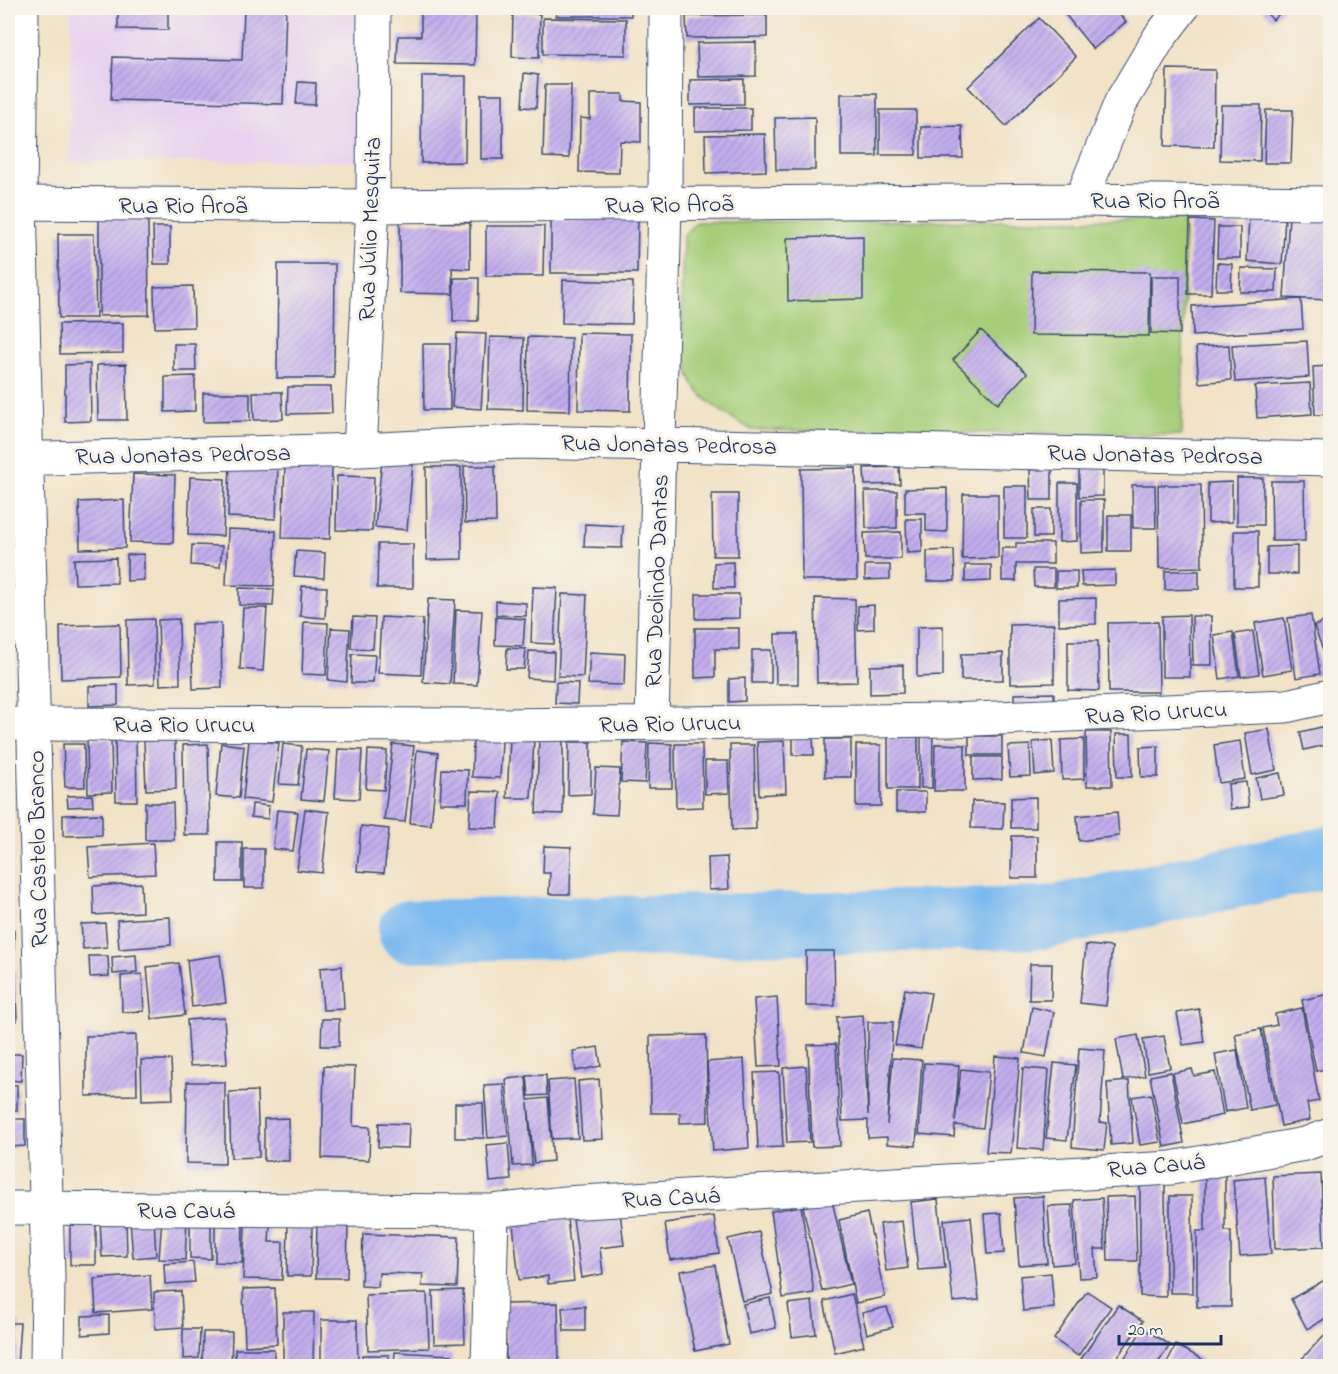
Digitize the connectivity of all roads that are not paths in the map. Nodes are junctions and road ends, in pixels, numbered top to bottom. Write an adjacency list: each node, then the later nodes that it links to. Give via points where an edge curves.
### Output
1 (22, 8): 7 (street, Rua Castelo Branco)
2 (374, 8): 9 (street, Rua Júlio Mesquita)
3 (666, 8): 8 (street, Rua Deolindo Dantas)
4 (1182, 8): 5 (street, via 1121,102)
5 (1081, 200): 6 (street, Rua Rio Aroã); 8 (street, Rua Rio Aroã)
6 (1330, 203)
7 (14, 204): 9 (street, Rua Rio Aroã); 12 (street, Rua Castelo Branco)
8 (664, 204): 9 (street, Rua Rio Aroã); 10 (street, Rua Deolindo Dantas)
9 (373, 206): 11 (street, Rua Júlio Mesquita)
10 (659, 443): 11 (street, Rua Jonatas Pedrosa, via 519,441); 13 (street, Rua Jonatas Pedrosa); 15 (street, Rua Deolindo Dantas)
11 (360, 450): 12 (street, Rua Jonatas Pedrosa)
12 (18, 459): 16 (street, Rua Castelo Branco)
13 (1330, 459)
14 (1330, 696): 15 (street, Rua Rio Urucu, via 1286,706 1111,715)
15 (652, 723): 16 (street, Rua Rio Urucu)
16 (21, 724): 19 (street, Rua Castelo Branco)
17 (1330, 1135): 20 (street, Rua Cauá, via 1305,1144 1171,1168)
18 (8, 1208): 19 (street, Rua Cauá)
19 (44, 1210): 20 (street, Rua Cauá); 21 (street, Rua Castelo Branco)
20 (492, 1210): 22 (street)
21 (47, 1366)
22 (488, 1366)

